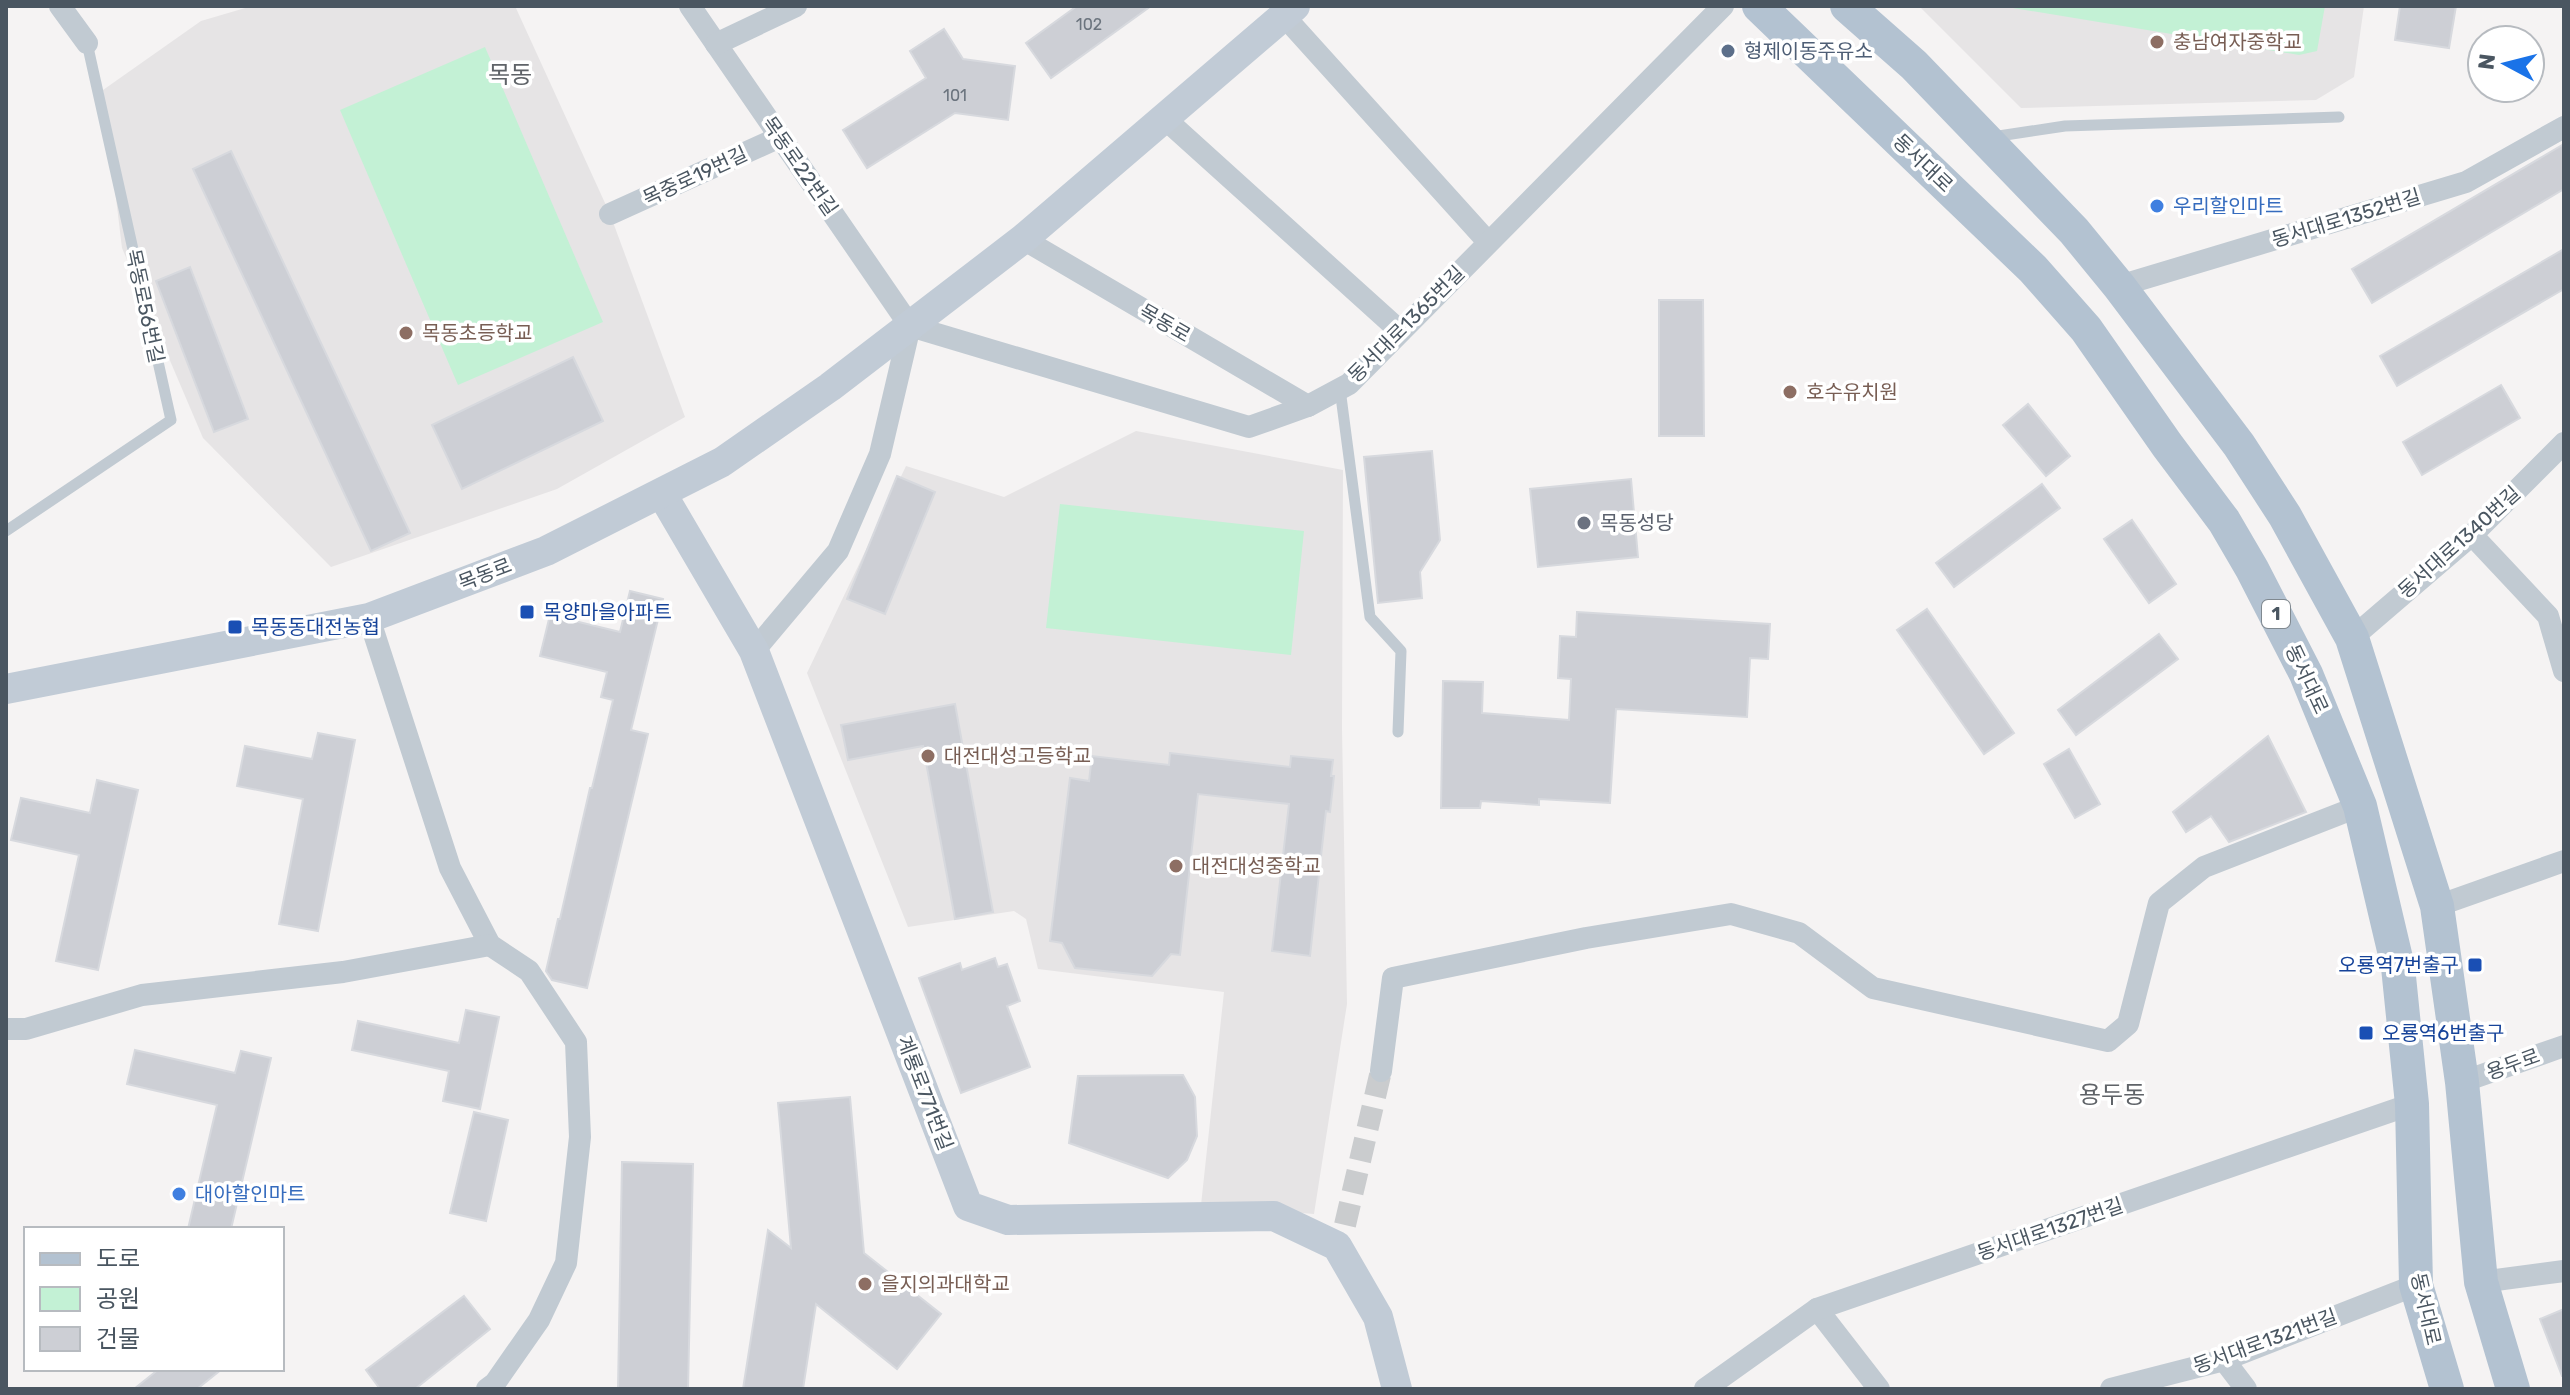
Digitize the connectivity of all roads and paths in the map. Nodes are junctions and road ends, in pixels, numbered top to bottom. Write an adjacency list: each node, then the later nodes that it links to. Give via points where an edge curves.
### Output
1 (60, 6): 8 (street, 목동로56번길)
2 (690, 6): 9 (street, 목동로22번길)
3 (796, 6): 9 (street)
4 (1723, 6): 17 (street, 동서대로1365번길)
5 (1759, 6): 33 (main road, 동서대로 / 1, via 2033,269 2086,329 2224,521 2252,569 2306,674)
6 (1847, 6): 14 (main road, via 1914,65)
7 (1289, 11): 11 (main road, 목동로); 17 (street, 목동로)
8 (87, 43): 25 (lane, 목동로56번길, via 171,420)
9 (716, 44): 13 (street, 목동로22번길)
10 (2339, 117): 14 (lane, via 2065,126)
11 (1164, 118): 16 (main road, 목동로); 20 (street)
12 (2564, 127): 18 (street, 동서대로1352번길, via 2466,182)
13 (780, 137): 15 (street, 목중로19번길); 19 (street, 목동로22번길)
14 (1984, 138): 18 (main road)
15 (610, 214)
16 (1023, 239): 19 (main road, 목동로); 22 (street, 목동로)
17 (1488, 242): 20 (street, 동서대로1365번길)
18 (2119, 286): 28 (main road, via 2239,445)
19 (910, 326): 22 (street, 동서대로1365번길, via 1249,427); 24 (main road, 목동로, via 722,462); 29 (street, via 880,454 838,551)
20 (1400, 331): 21 (street, 동서대로1365번길)
21 (1340, 389): 22 (street, 동서대로1365번길); 32 (lane, via 1370,617 1401,651)
22 (1308, 406)
23 (2564, 443): 26 (street, 동서대로1340번길)
24 (662, 494): 27 (main road, 목동로, via 546,551); 29 (main road, 계룡로771번길)
25 (6, 531)
26 (2472, 535): 28 (street, 동서대로1340번길); 30 (street, via 2548,616)
27 (369, 618): 31 (main road, 목동로); 36 (street, via 450,868)
28 (2352, 638): 35 (main road)
29 (754, 651): 48 (main road, 계룡로771번길, via 968,1206 1008,1220 1274,1216 1341,1235 1378,1317)
30 (2564, 671)
31 (6, 689)
32 (1398, 732)
33 (2360, 806): 39 (street, via 2204,867 2159,903 2128,1024 2108,1041 1873,988 1799,933 1731,914 1393,978); 41 (main road, 동서대로 / 1, via 2398,967)
34 (2564, 861): 35 (street)
35 (2437, 906): 40 (main road)
36 (490, 945): 37 (street, via 343,972 142,995 26,1029); 47 (street, via 529,971 576,1042 580,1137 566,1263 539,1320)
37 (6, 1029)
38 (2564, 1046): 40 (street, 용두로)
39 (1381, 1071)
40 (2462, 1082): 43 (main road)
41 (2412, 1104): 44 (main road, 동서대로 / 1); 45 (street, 동서대로1327번길)
42 (2564, 1271): 43 (street)
43 (2481, 1282): 54 (main road)
44 (2416, 1285): 46 (street, 동서대로1321번길); 53 (main road, 동서대로 / 1)
45 (1817, 1309): 49 (street, 동서대로1327번길); 50 (street)
46 (2224, 1360): 51 (street, 동서대로1321번길); 52 (street)
47 (487, 1389)
48 (1397, 1389)
49 (1705, 1389)
50 (1879, 1389)
51 (2111, 1389)
52 (2246, 1389)
53 (2447, 1389)
54 (2513, 1389)

